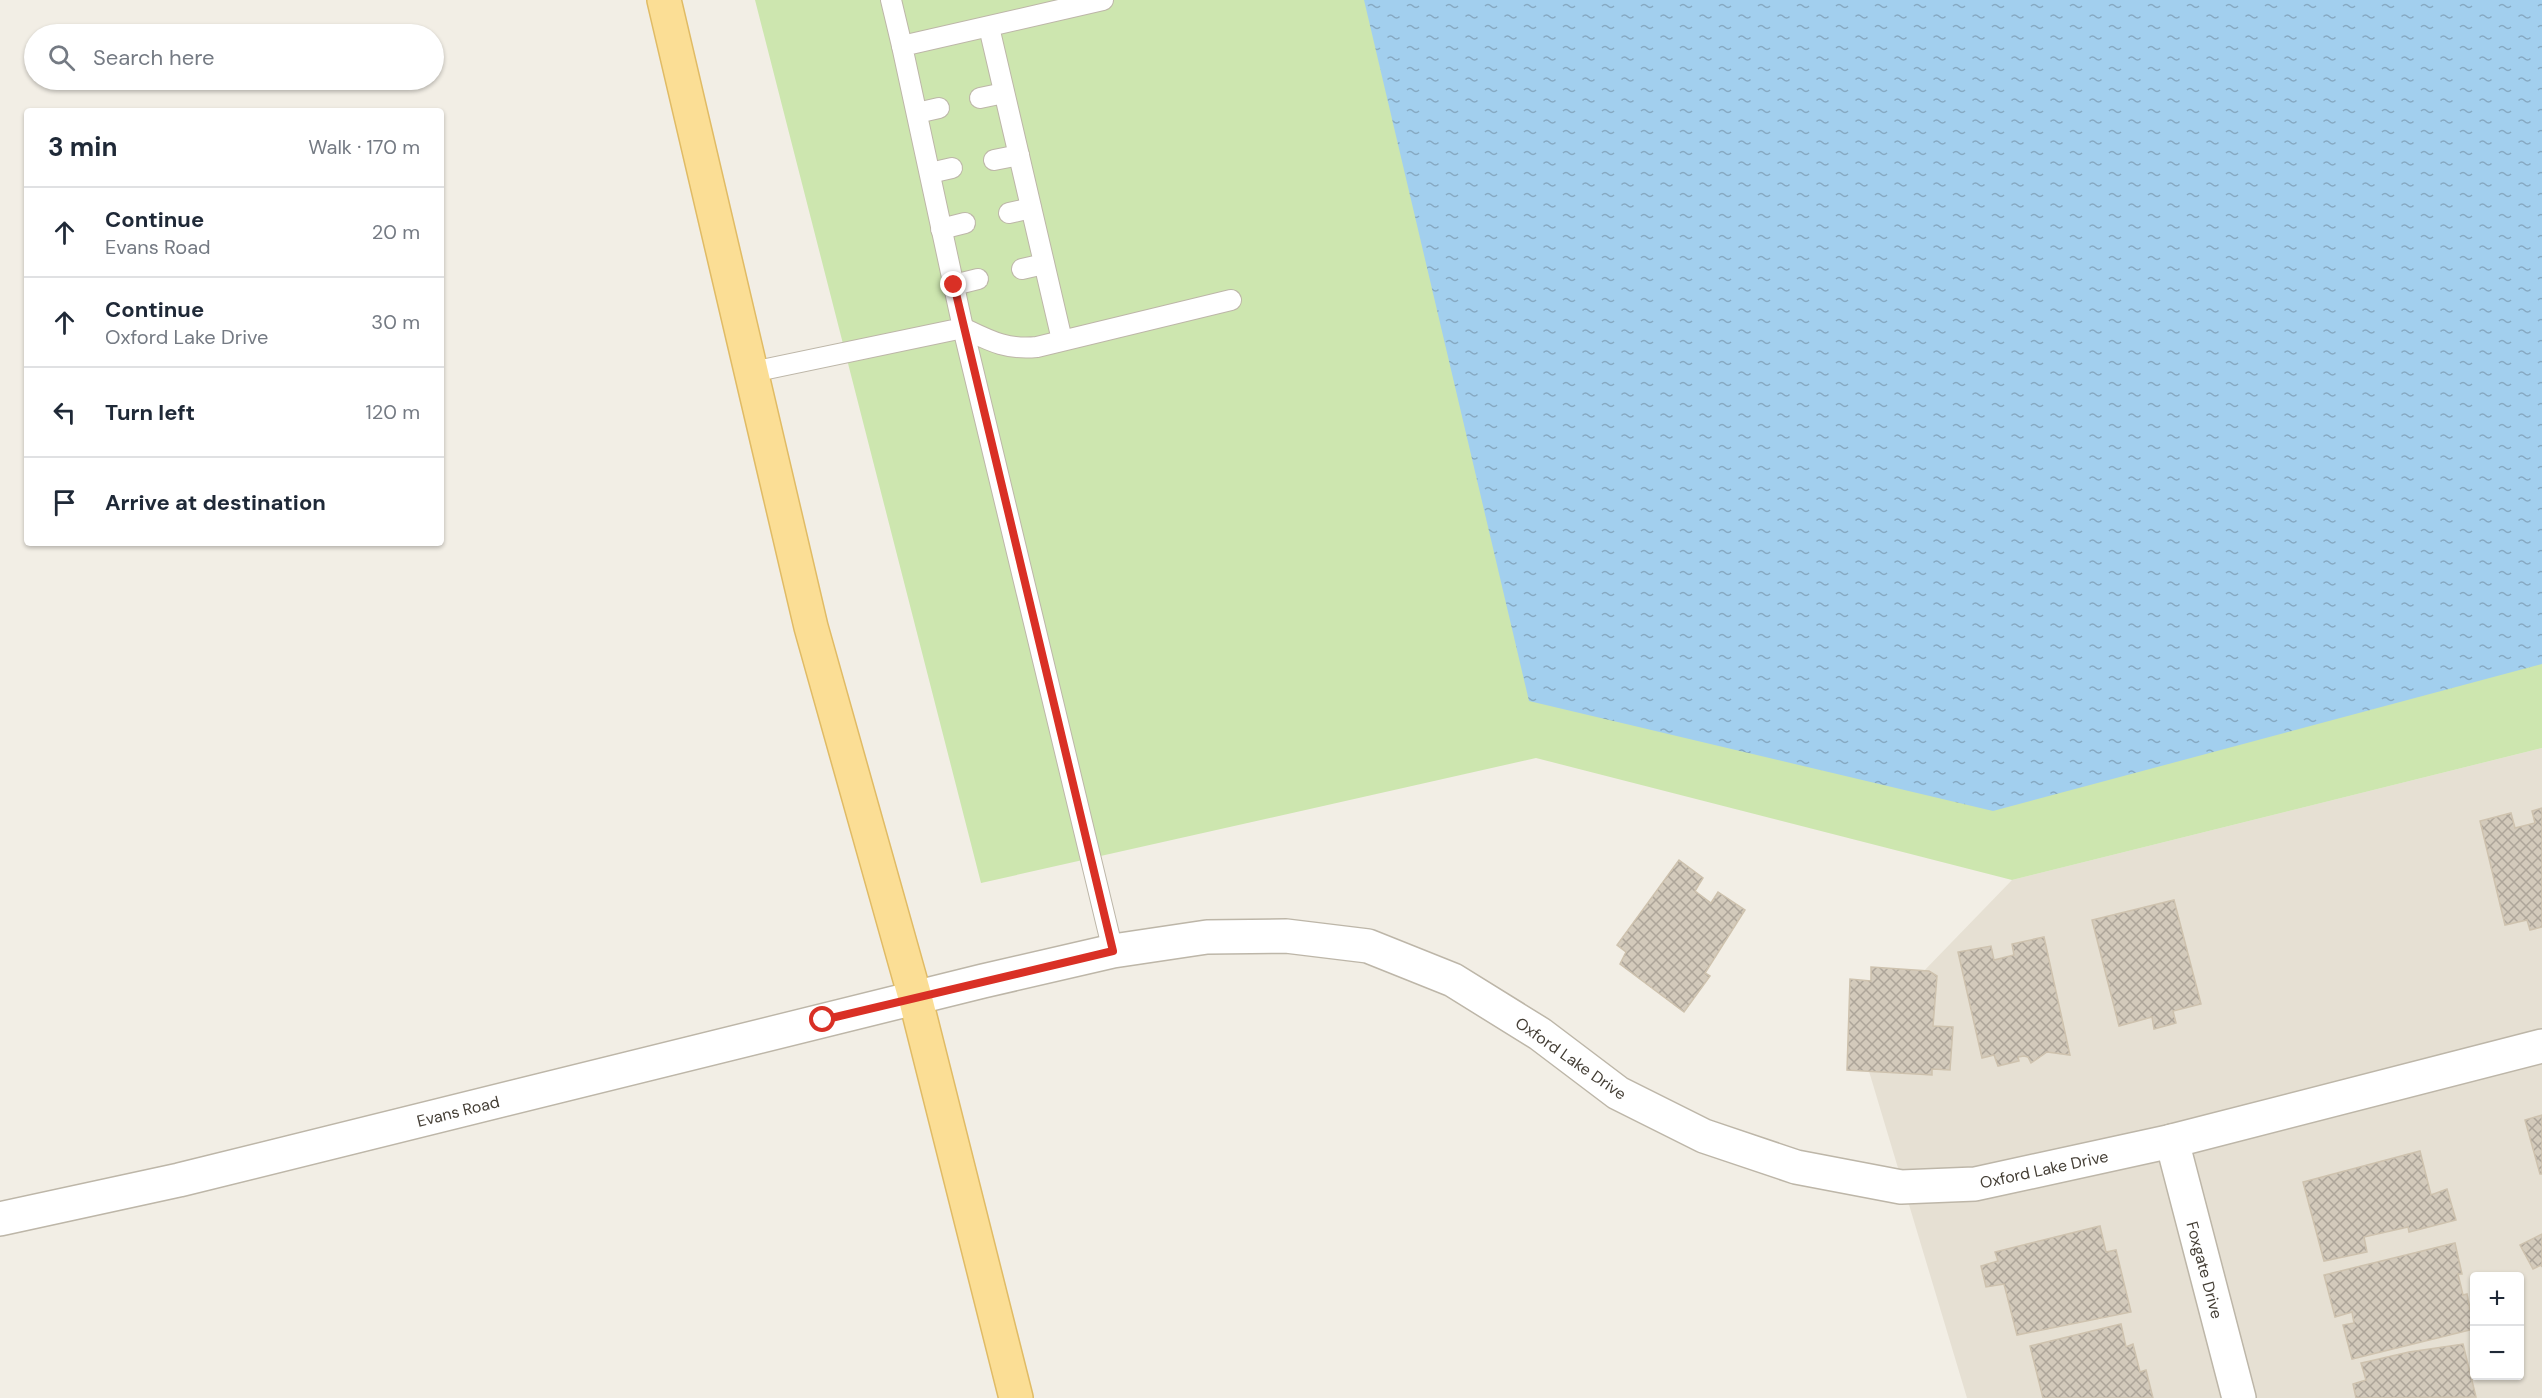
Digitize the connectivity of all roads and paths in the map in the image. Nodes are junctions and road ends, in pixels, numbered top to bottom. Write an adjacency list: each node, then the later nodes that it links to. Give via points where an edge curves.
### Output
1 (664, 0): 25 (main road)
2 (891, 0): 5 (lane)
3 (1103, 0): 4 (lane)
4 (989, 27): 5 (lane); 6 (lane)
5 (902, 46): 9 (lane)
6 (1004, 93): 7 (lane); 10 (lane)
7 (980, 98)
8 (939, 108): 9 (lane)
9 (917, 113): 13 (lane)
10 (1019, 155): 11 (lane); 14 (lane)
11 (994, 160)
12 (952, 168): 13 (lane)
13 (930, 173): 17 (lane)
14 (1031, 208): 15 (lane); 18 (lane)
15 (1009, 213)
16 (965, 223): 17 (lane)
17 (941, 229): 21 (lane)
18 (1044, 264): 19 (lane); 24 (lane)
19 (1022, 269)
20 (978, 279): 21 (lane)
21 (954, 285): 23 (lane)
22 (1231, 300): 24 (lane)
23 (963, 328): 24 (lane, via 1017,349); 25 (lane); 26 (lane)
24 (1062, 340)
25 (752, 372): 27 (main road, via 811,627)
26 (1113, 951): 27 (street, Oxford Lake Drive); 29 (street, Oxford Lake Drive, via 1207,936 1286,936 1368,946 1453,980 1540,1034 1618,1093 1704,1136 1796,1167 1901,1187 1975,1184)
27 (915, 997): 30 (street, Evans Road, via 179,1180); 31 (main road)
28 (2542, 1046): 29 (street, Oxford Lake Drive)
29 (2172, 1141): 32 (street, Foxgate Drive)
30 (0, 1219)
31 (1016, 1398)
32 (2239, 1398)

